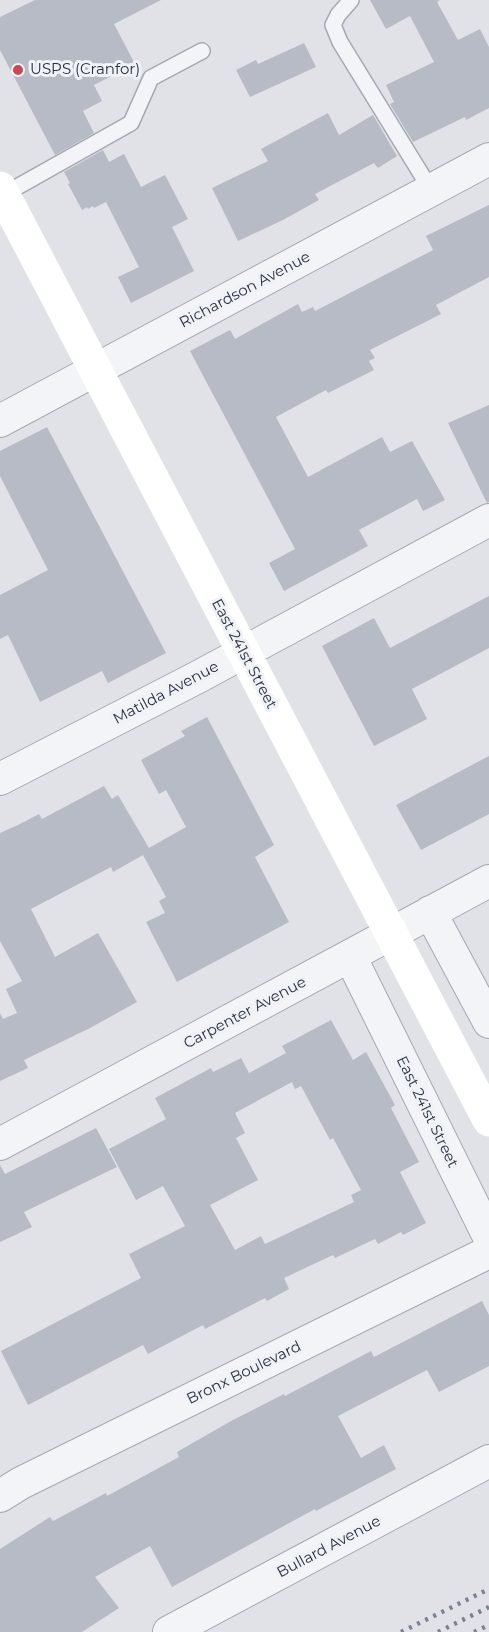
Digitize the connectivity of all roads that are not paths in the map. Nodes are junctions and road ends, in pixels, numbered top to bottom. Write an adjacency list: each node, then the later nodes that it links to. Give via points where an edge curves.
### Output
1 (351, 0): 4 (lane, via 333,26)
2 (202, 51): 5 (lane, via 151,78 131,123)
3 (489, 159): 4 (street, Richardson Avenue)
4 (430, 190): 6 (street, Richardson Avenue)
5 (4, 204): 6 (street, East 241st Street)
6 (96, 370): 7 (street, Richardson Avenue); 9 (street, East 241st Street)
7 (0, 422)
8 (489, 520): 9 (street, Matilda Avenue)
9 (243, 652): 10 (street, Matilda Avenue); 13 (street, East 241st Street)
10 (0, 778)
11 (489, 881): 12 (street, Carpenter Avenue)
12 (430, 912): 13 (street, Carpenter Avenue); 15 (street)
13 (390, 934): 14 (street, Carpenter Avenue); 16 (street, East 241st Street)
14 (350, 956): 17 (street, Carpenter Avenue); 18 (street, East 241st Street)
15 (489, 1022)
16 (489, 1120)
17 (0, 1144)
18 (489, 1237)
19 (489, 1252): 21 (street, Bronx Boulevard)
20 (489, 1461): 22 (street, Bullard Avenue)
21 (0, 1496)
22 (169, 1632)

